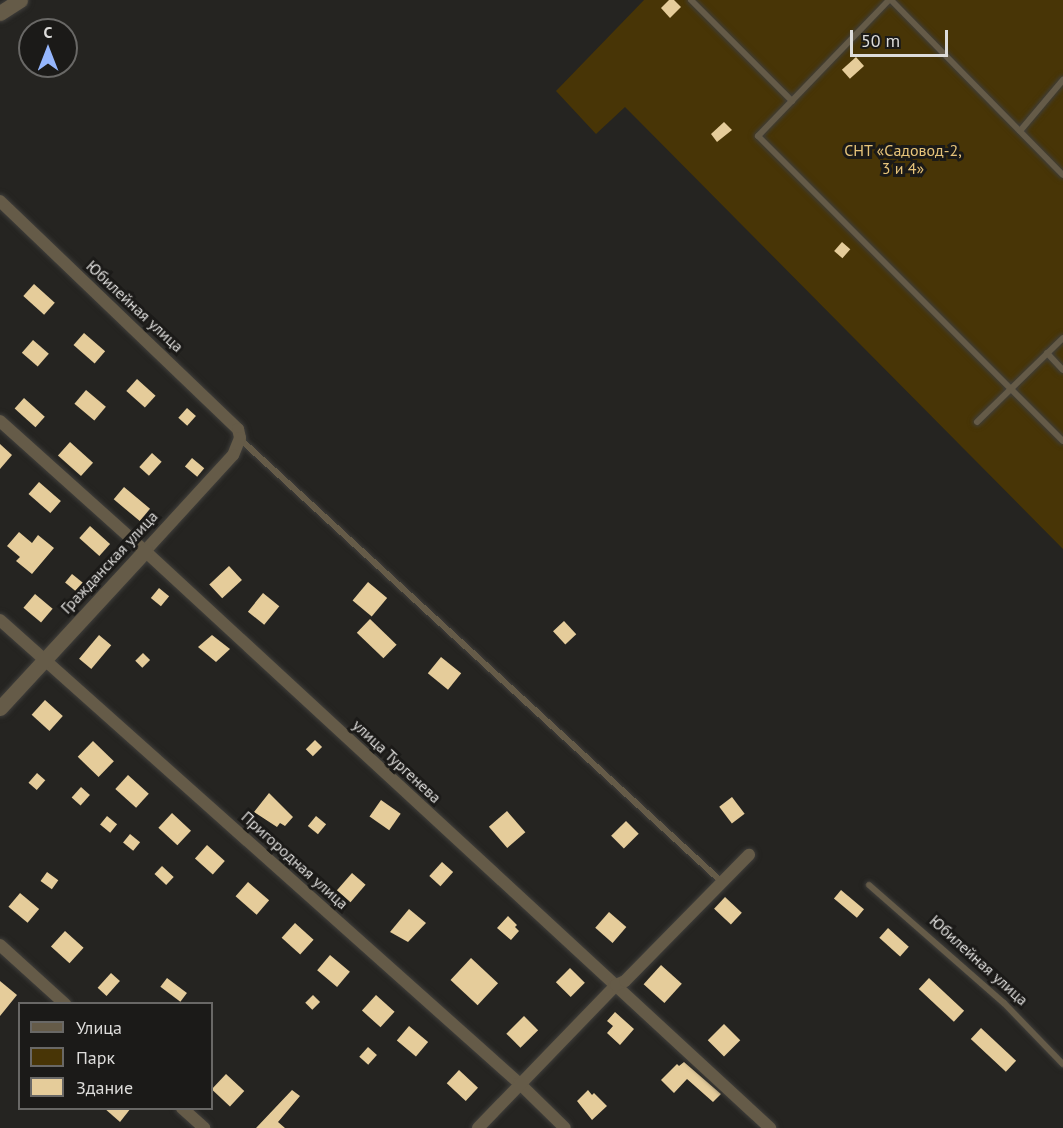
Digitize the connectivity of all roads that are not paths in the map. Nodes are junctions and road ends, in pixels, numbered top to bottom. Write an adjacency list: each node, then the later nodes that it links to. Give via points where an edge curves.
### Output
1 (20, 0): 4 (street)
2 (691, 0): 6 (lane)
3 (890, 0): 6 (lane); 7 (lane)
4 (0, 13)
5 (1063, 80): 7 (lane)
6 (792, 100): 13 (lane, via 758,136)
7 (1020, 131): 8 (lane)
8 (1063, 175)
9 (0, 201): 16 (street, Юбилейная улица, via 233,421)
10 (1063, 338): 11 (lane)
11 (1047, 353): 12 (lane); 13 (lane)
12 (1063, 370)
13 (1011, 389): 15 (lane); 17 (lane)
14 (0, 421): 18 (street, улица Тургенева)
15 (977, 422)
16 (240, 438): 18 (street, Гражданская улица, via 233,455); 23 (lane)
17 (1063, 441)
18 (145, 551): 20 (street, Гражданская улица); 26 (street, улица Тургенева)
19 (0, 620): 20 (street, Пригородная улица)
20 (44, 659): 21 (street, Гражданская улица); 29 (street, Пригородная улица)
21 (0, 708)
22 (749, 855): 23 (street)
23 (722, 882): 26 (street, via 625,981)
24 (869, 885): 28 (lane, Юбилейная улица, via 1004,1003)
25 (0, 945): 27 (street)
26 (616, 985): 29 (street); 34 (street, улица Тургенева)
27 (63, 1002)
28 (1063, 1064)
29 (519, 1083): 32 (street); 33 (street, Пригородная улица)
30 (184, 1110): 31 (street)
31 (204, 1128)
32 (478, 1128)
33 (565, 1128)
34 (770, 1128)

